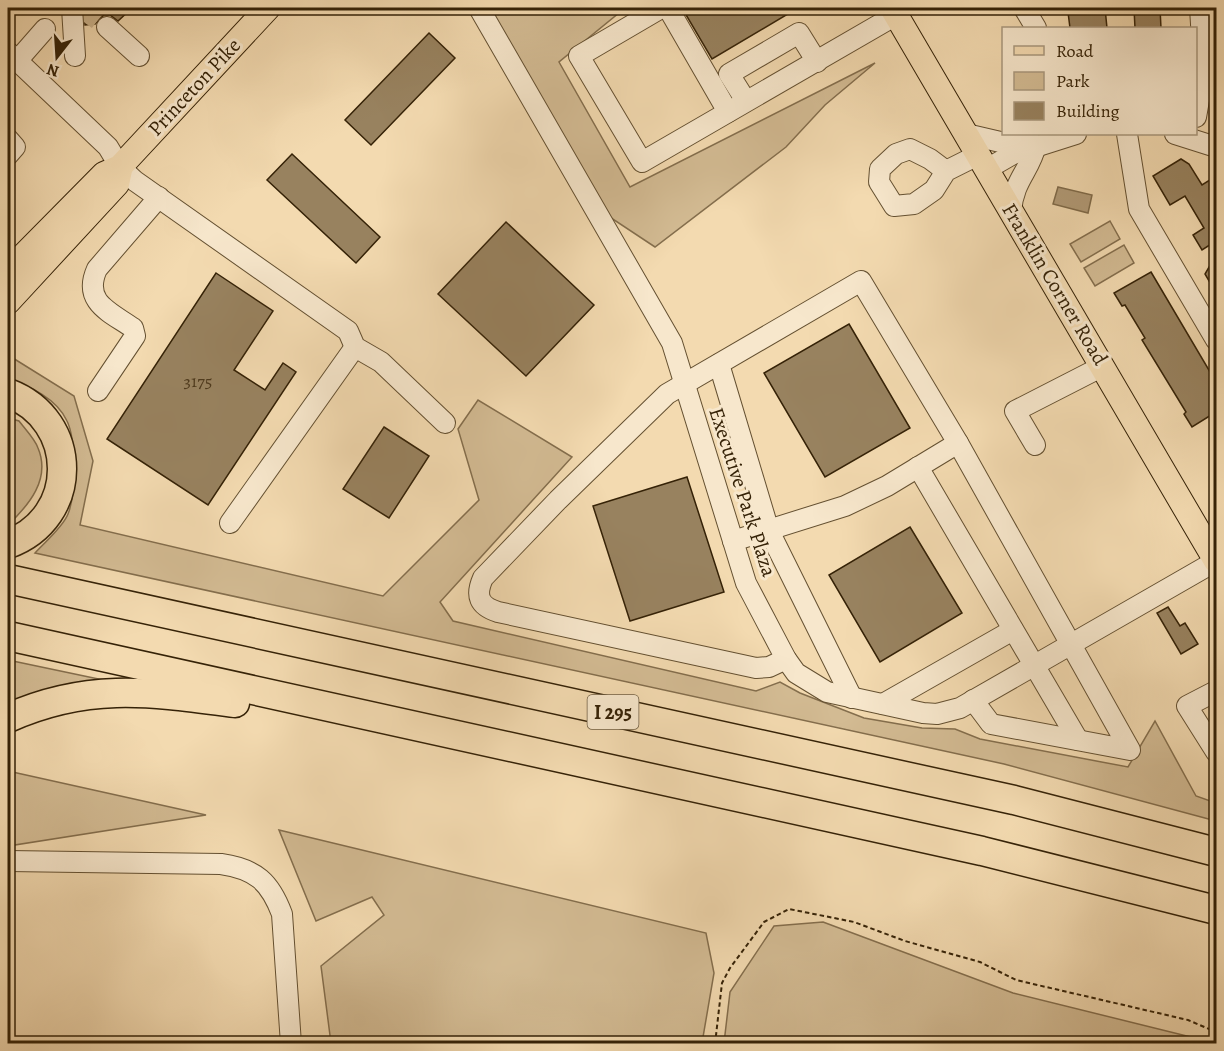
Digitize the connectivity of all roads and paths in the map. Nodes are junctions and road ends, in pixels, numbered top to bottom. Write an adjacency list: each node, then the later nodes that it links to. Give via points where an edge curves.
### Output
1 (72, 8): 12 (street)
2 (268, 8): 28 (main road, Princeton Pike)
3 (479, 8): 38 (street, Executive Park Plaza, via 672,343)
4 (661, 8): 18 (street, via 579,56 642,162)
5 (668, 8): 18 (street)
6 (1024, 8): 10 (street)
7 (1200, 8): 17 (street, via 1204,72)
8 (894, 11): 15 (street); 19 (main road, Franklin Corner Road)
9 (107, 27): 13 (street)
10 (1035, 27)
11 (45, 29): 14 (street)
12 (75, 56)
13 (139, 56)
14 (12, 57): 28 (street, via 108,147)
15 (817, 62): 16 (street); 16 (street, via 799,33 729,74)
16 (746, 101): 18 (street)
17 (1197, 111)
18 (728, 112)
19 (966, 134): 24 (street, via 994,142); 27 (main road, Franklin Corner Road)
20 (1071, 135): 24 (street)
21 (1127, 135): 34 (street, via 1139,209)
22 (1185, 135): 25 (street)
23 (8, 139): 26 (street, via 15,147)
24 (1036, 145): 27 (street, via 1003,159); 31 (street, via 1033,158 1017,182)
25 (1216, 147)
26 (8, 155)
27 (982, 162): 29 (street); 31 (main road, Franklin Corner Road)
28 (120, 167): 30 (street); 32 (main road, Princeton Pike, via 104,174); 33 (main road, Princeton Pike, via 117,184)
29 (946, 171)
30 (159, 197): 35 (street, via 348,331); 39 (street, via 93,277 94,298 133,327 135,336)
31 (1011, 211): 37 (main road, Franklin Corner Road)
32 (8, 271)
33 (8, 302)
34 (1216, 340)
35 (355, 347): 41 (street, via 381,362); 45 (street)
36 (719, 364): 38 (street); 42 (street, via 861,282); 46 (street)
37 (1103, 366): 43 (street, via 1015,411); 49 (main road, Franklin Corner Road)
38 (684, 384): 47 (street, Executive Park Plaza); 54 (street, via 667,394 483,578 478,590 480,601 487,609 498,612 756,668)
39 (98, 392)
40 (8, 393): 48 (highway, via 30,404 50,425 61,453 62,472 47,516 23,537)
41 (445, 423)
42 (958, 443): 44 (street); 53 (street)
43 (1035, 445)
44 (918, 467): 46 (street, via 845,506); 51 (street)
45 (230, 523)
46 (768, 531): 47 (street); 57 (street)
47 (733, 541): 54 (street, Executive Park Plaza, via 746,583)
48 (8, 544)
49 (1216, 561): 53 (street, Executive Park Plaza)
50 (8, 579): 64 (highway, I 295, via 1014,800)
51 (1013, 630): 55 (street); 60 (street)
52 (8, 636): 59 (highway)
53 (1071, 645): 55 (street, Executive Park Plaza); 62 (street, via 1130,750)
54 (786, 659): 57 (street, Executive Park Plaza, via 812,685)
55 (1036, 665): 58 (street, Executive Park Plaza); 62 (street)
56 (1216, 691): 63 (street, via 1187,706)
57 (852, 698): 60 (street, Executive Park Plaza)
58 (974, 700): 60 (street, Executive Park Plaza, via 937,714); 62 (street, via 991,724)
59 (312, 703): 61 (highway, via 274,709 157,693 106,692 51,702); 66 (highway, via 982,851)
60 (883, 704)
61 (8, 718)
62 (1078, 740)
63 (1216, 752)
64 (1216, 852)
65 (8, 861): 68 (street, via 221,864 254,873 275,897 282,914)
66 (1216, 910)
67 (1216, 1032): 69 (path, via 1188,1020 1016,980 980,962 854,922 789,909 764,922 730,968 722,983)
68 (291, 1044)
69 (715, 1044)

